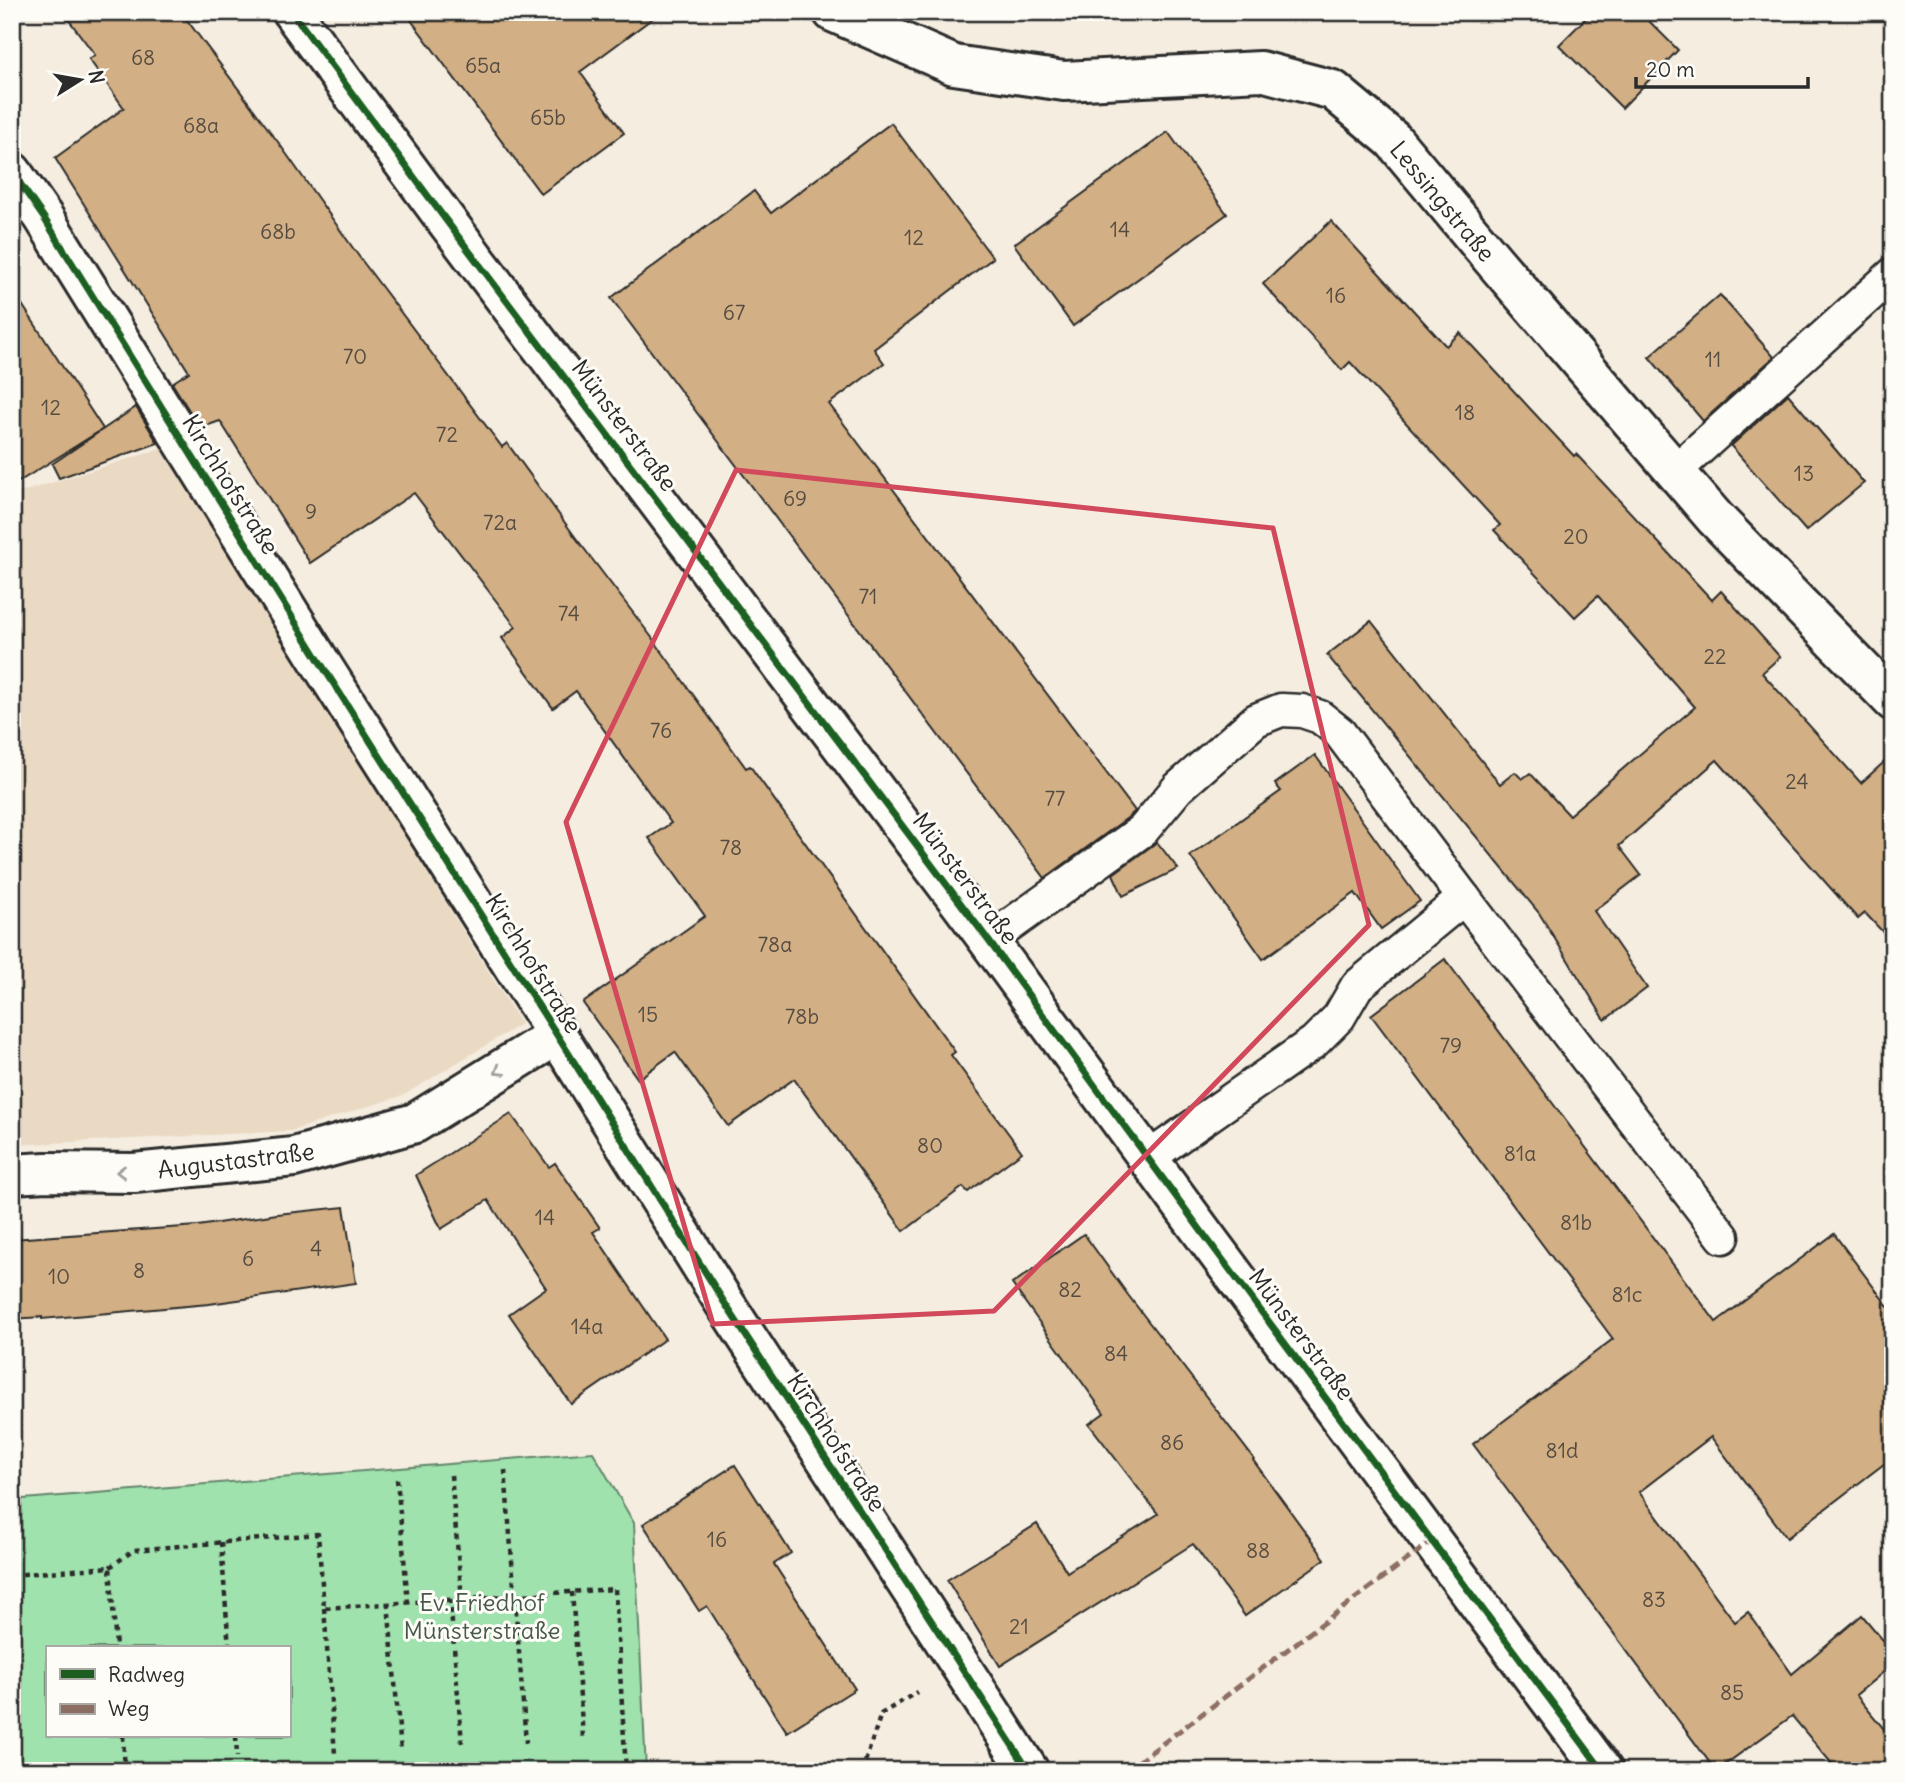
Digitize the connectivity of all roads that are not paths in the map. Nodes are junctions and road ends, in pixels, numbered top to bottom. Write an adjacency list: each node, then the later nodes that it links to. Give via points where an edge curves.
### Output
1 (292, 12): 8 (street, Münsterstraße)
2 (833, 12): 5 (street, Lessingstraße, via 954,65 1064,81 1261,71 1333,90 1393,140)
3 (12, 172): 9 (street, Kirchhofstraße)
4 (1893, 274): 5 (lane)
5 (1675, 471): 6 (street, Lessingstraße)
6 (1893, 701)
7 (1465, 898): 8 (lane, via 1339,732 1320,717 1280,710 1246,728 1178,788 1143,830); 10 (lane, via 1357,986 1339,1017 1314,1042); 12 (lane)
8 (988, 940): 10 (street, Münsterstraße)
9 (557, 1035): 11 (street, Augustastraße, one-way to 11, via 415,1123 294,1157 134,1172); 13 (street, Kirchhofstraße, via 724,1302)
10 (1148, 1158): 14 (street, Münsterstraße)
11 (12, 1174)
12 (1723, 1237)
13 (1029, 1771)
14 (1603, 1771)

